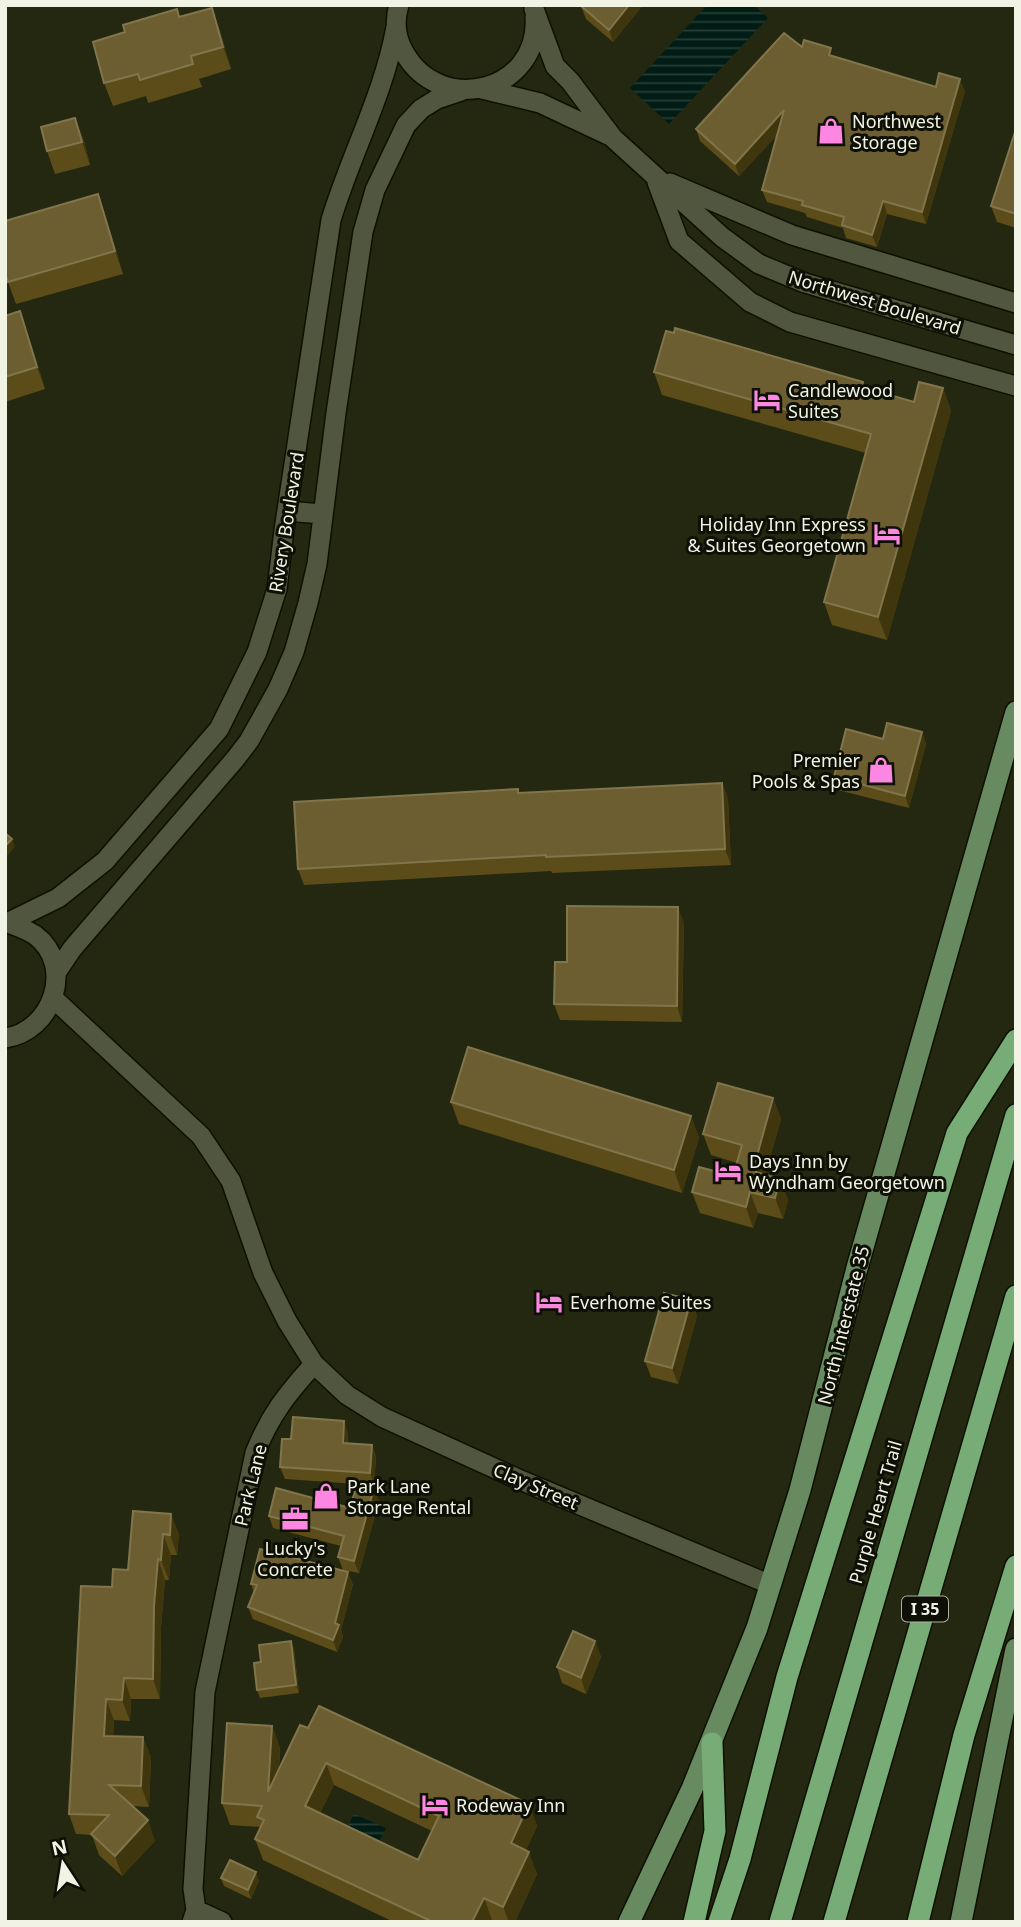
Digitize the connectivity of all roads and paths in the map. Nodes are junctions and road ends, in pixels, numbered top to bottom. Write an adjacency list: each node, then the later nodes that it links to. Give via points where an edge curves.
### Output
1 (534, 7): 3 (street, via 530,47 519,66); 5 (street, Northwest Boulevard, via 555,66)
2 (396, 13): 4 (street, via 400,46 410,63 442,87); 7 (street, Rivery Boulevard, via 384,77 331,220)
3 (482, 89): 4 (street); 5 (street, Northwest Boulevard, via 540,103)
4 (461, 91): 8 (street, Rivery Boulevard, via 421,109 393,147 363,232)
5 (612, 138): 6 (street, Northwest Boulevard)
6 (656, 177): 9 (street, via 792,235); 10 (street, Northwest Boulevard, via 722,237 760,264 805,284); 11 (street, via 679,240 750,302 790,322)
7 (320, 290): 8 (street); 12 (street, Rivery Boulevard)
8 (354, 294): 13 (street, Rivery Boulevard)
9 (1016, 303)
10 (1016, 345)
11 (1016, 386)
12 (287, 511): 13 (street); 15 (street, Rivery Boulevard, via 278,589 257,652)
13 (322, 514): 16 (street, Rivery Boulevard, via 317,564 294,652)
14 (1016, 712): 26 (main road, North Interstate 35)
15 (219, 729): 16 (street); 17 (street, Rivery Boulevard, via 104,862 58,898)
16 (249, 741): 18 (street, Rivery Boulevard)
17 (6, 923): 18 (street, via 34,934 51,956)
18 (56, 972): 19 (street)
19 (53, 998): 20 (street, via 38,1023); 24 (street, via 201,1136 230,1181 263,1273)
20 (5, 1038)
21 (1016, 1040): 33 (highway, via 957,1133 786,1677 740,1859)
22 (1016, 1115): 34 (highway, Purple Heart Trail)
23 (1016, 1296): 35 (highway, I 35)
24 (314, 1364): 26 (street, Clay Street, via 347,1395 382,1417); 29 (street, Park Lane, via 267,1424 255,1453 205,1692)
25 (1016, 1566): 36 (highway, via 964,1735)
26 (771, 1585): 28 (main road, North Interstate 35)
27 (1016, 1649): 37 (main road)
28 (712, 1743): 31 (main road, North Interstate 35); 32 (highway, via 715,1831)
29 (194, 1916): 30 (street, Park Lane)
30 (222, 1922)
31 (629, 1922)
32 (694, 1922)
33 (719, 1922)
34 (780, 1922)
35 (834, 1922)
36 (918, 1922)
37 (961, 1922)

